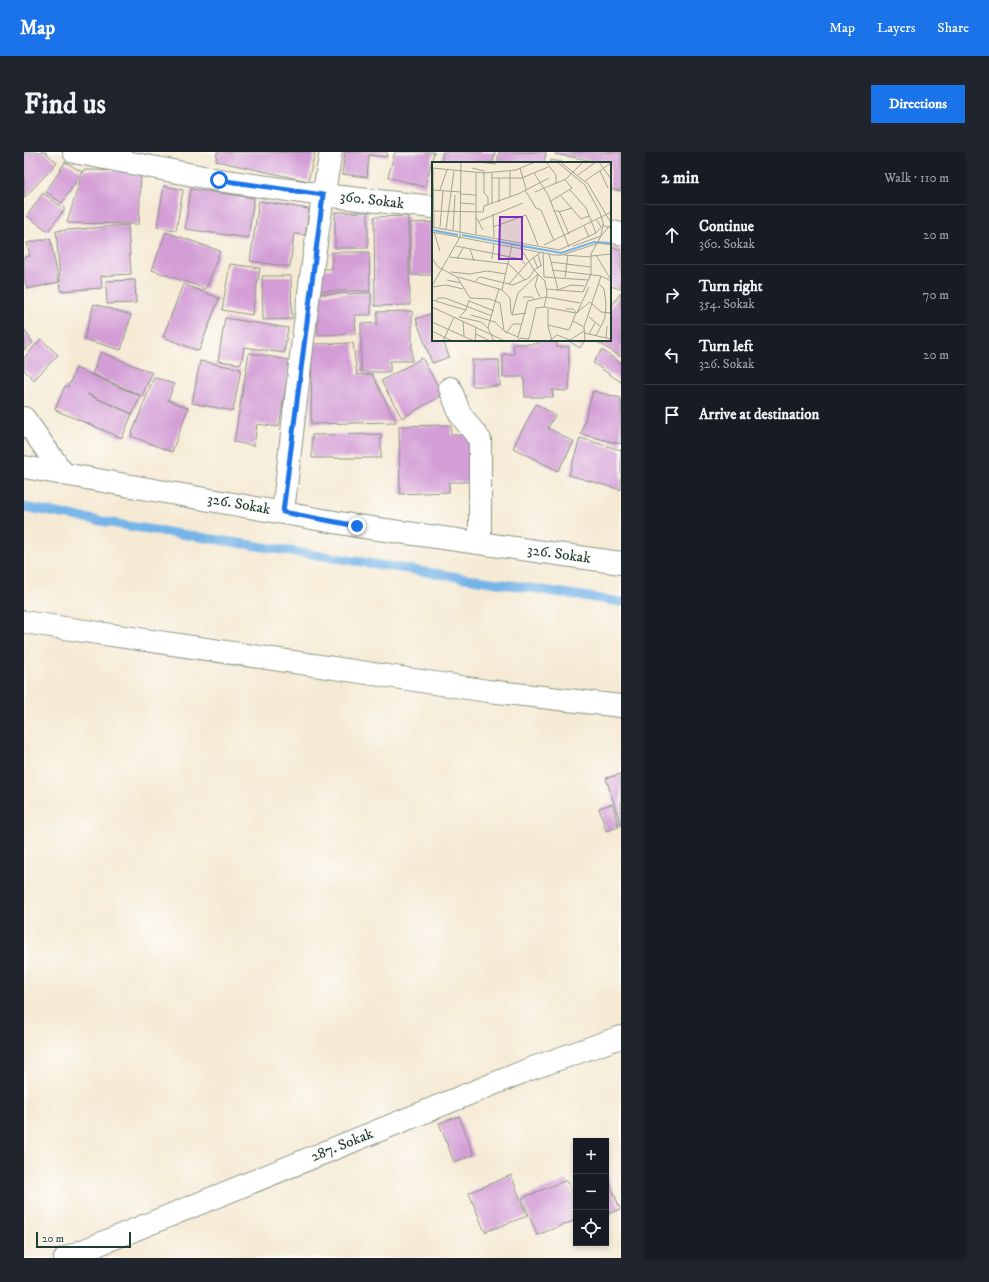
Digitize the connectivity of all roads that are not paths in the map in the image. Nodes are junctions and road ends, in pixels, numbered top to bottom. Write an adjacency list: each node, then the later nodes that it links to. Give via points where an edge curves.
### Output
1 (74, 152): 3 (street, 360. Sokak, via 219,180)
2 (331, 152): 3 (street)
3 (323, 195): 4 (street, 360. Sokak); 11 (street)
4 (432, 207)
5 (611, 232): 6 (street)
6 (621, 234)
7 (450, 388): 12 (street, via 460,414 480,440)
8 (24, 418): 10 (street)
9 (24, 466): 10 (street, 326. Sokak)
10 (63, 473): 11 (street, 326. Sokak)
11 (283, 512): 12 (street, 326. Sokak, via 357,526)
12 (480, 543): 13 (street, 326. Sokak)
13 (621, 563)
14 (24, 622): 15 (street, via 488,691)
15 (621, 706)
16 (621, 1037): 17 (street, 287. Sokak, via 523,1072)
17 (65, 1258)

